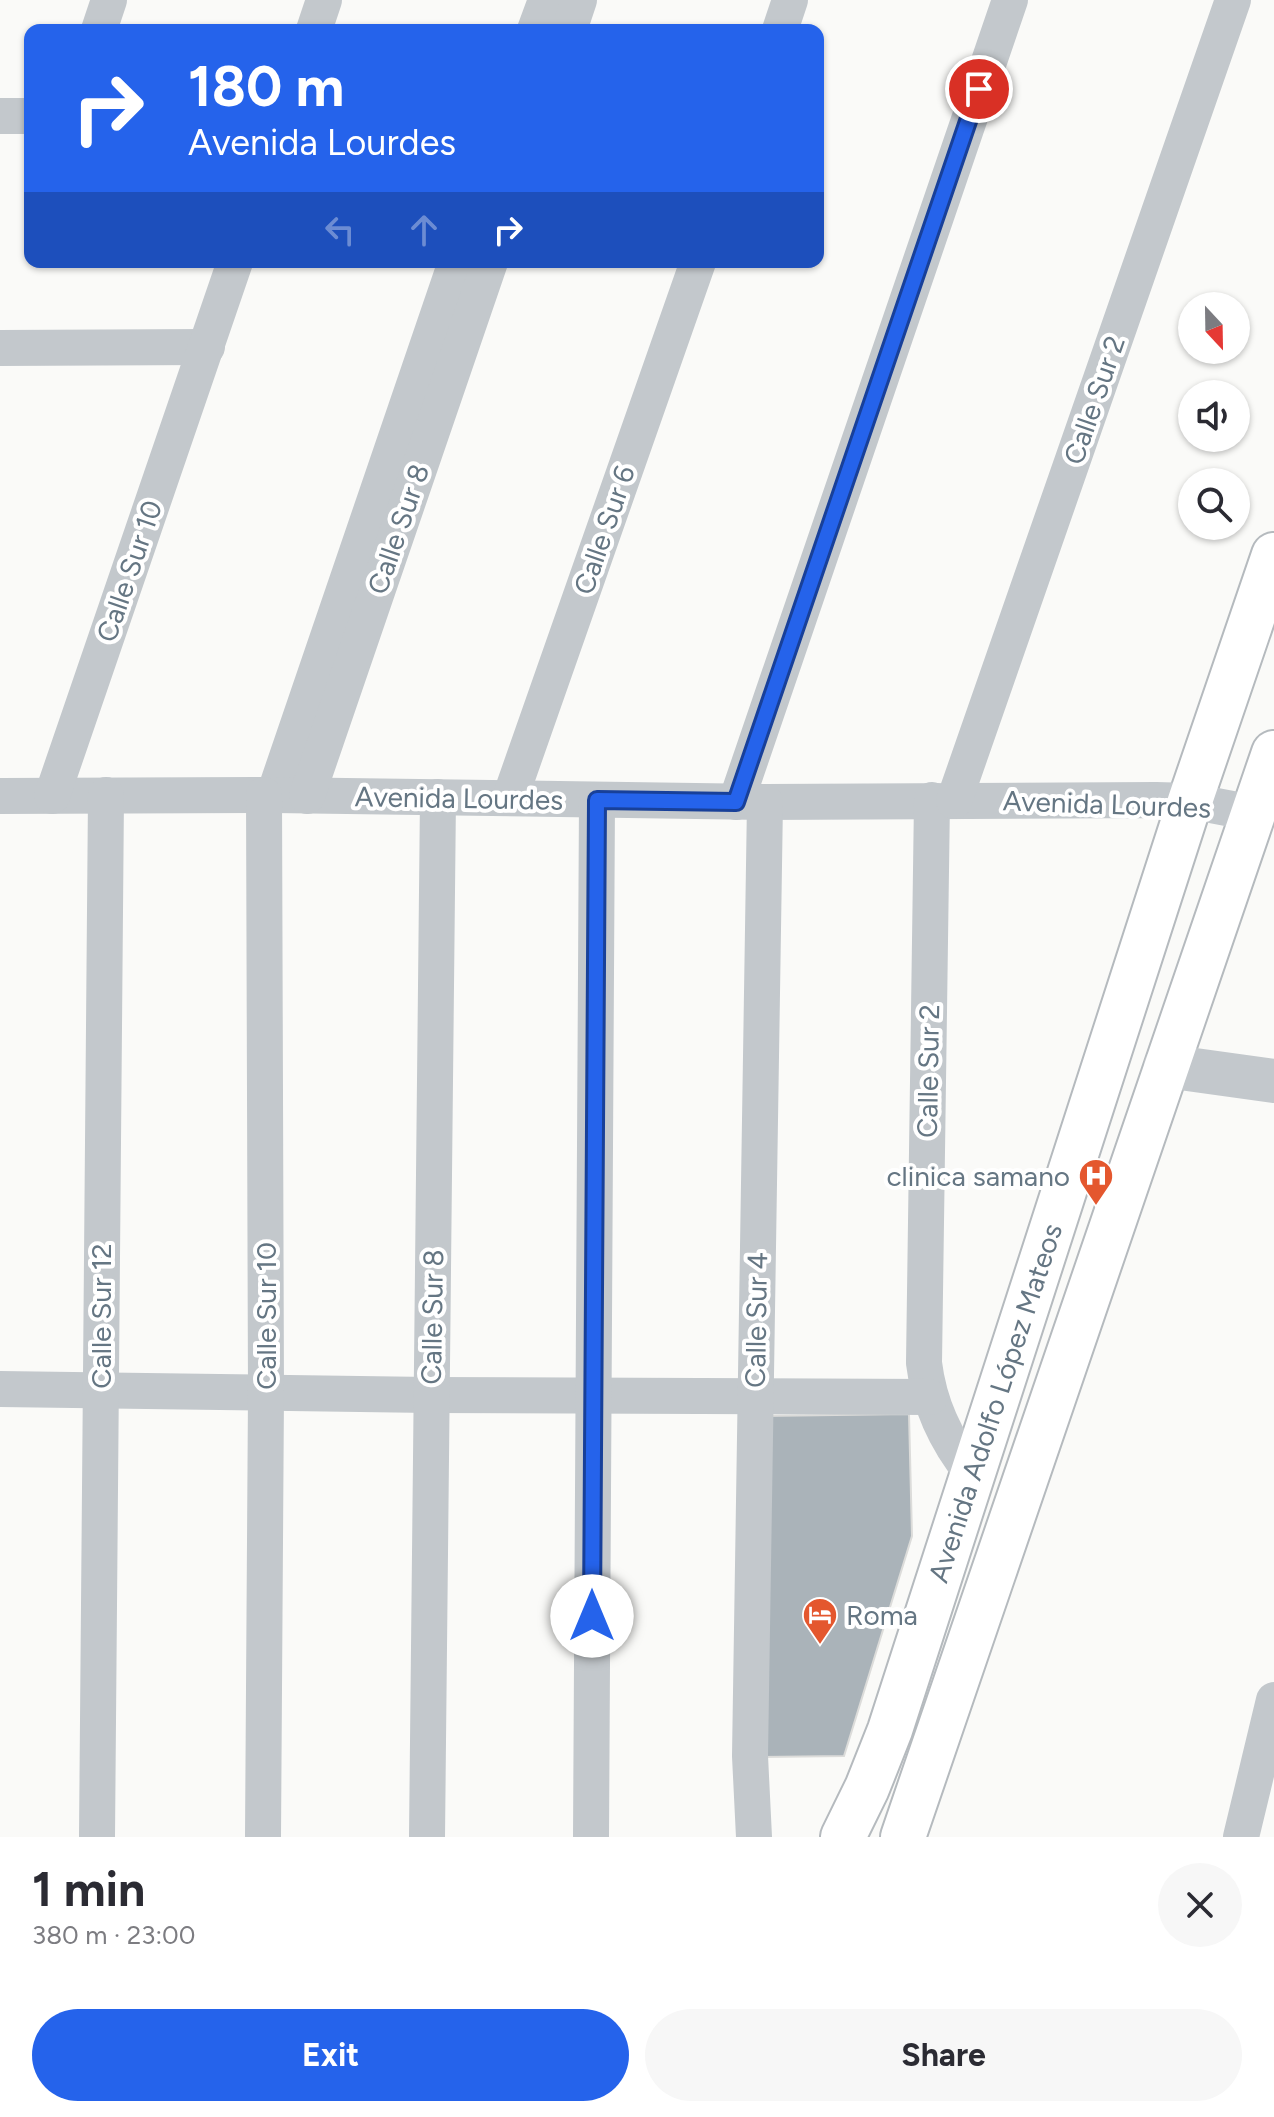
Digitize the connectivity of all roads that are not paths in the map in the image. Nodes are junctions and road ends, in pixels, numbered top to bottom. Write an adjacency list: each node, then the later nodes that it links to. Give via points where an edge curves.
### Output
1 (109, 0): 8 (street)
2 (324, 0): 9 (street)
3 (546, 0): 10 (street)
4 (579, 0): 11 (street)
5 (790, 0): 12 (street)
6 (1010, 0): 32 (street, Calle Sur 4)
7 (1233, 0): 30 (street, Calle Sur 2)
8 (101, 24)
9 (316, 24)
10 (537, 24)
11 (571, 24)
12 (782, 24)
13 (0, 116): 14 (street)
14 (24, 116)
15 (233, 268): 19 (street, Calle Sur 10)
16 (454, 268): 24 (street, Calle Sur 8)
17 (488, 268): 24 (street, Calle Sur 8)
18 (696, 268): 28 (street, Calle Sur 6)
19 (207, 347): 20 (street); 26 (street, Calle Sur 10)
20 (0, 348)
21 (1274, 555): 31 (main road, Avenida Adolfo López Mateos)
22 (1274, 753): 33 (main road, Avenida Adolfo López Mateos)
23 (106, 795): 24 (street, Avenida Lourdes); 26 (street, Avenida Lourdes); 37 (street, Calle Sur 12)
24 (281, 795): 27 (street, Avenida Lourdes); 38 (street, Calle Sur 10)
25 (0, 796): 26 (street, Avenida Lourdes)
26 (52, 796)
27 (438, 797): 28 (street, Avenida Lourdes); 40 (street, Calle Sur 8)
28 (510, 798): 29 (street, Avenida Lourdes)
29 (597, 800): 32 (street, Avenida Lourdes); 41 (street)
30 (943, 801): 31 (street, Avenida Lourdes); 32 (street, Avenida Lourdes); 42 (street, Calle Sur 2, via 924,1363)
31 (1190, 801): 33 (street, Avenida Lourdes); 43 (main road, Avenida Adolfo López Mateos)
32 (750, 802): 39 (street, Calle Sur 4)
33 (1253, 813): 34 (main road, Avenida Adolfo López Mateos)
34 (1166, 1066): 35 (street); 51 (main road, Avenida Adolfo López Mateos)
35 (1274, 1081)
36 (0, 1389): 37 (street)
37 (101, 1390): 38 (street); 45 (street, Calle Sur 12)
38 (266, 1393): 40 (street); 46 (street, Calle Sur 10)
39 (755, 1394): 41 (street); 42 (street); 49 (street, Calle Sur 4, via 750,1756)
40 (430, 1395): 41 (street); 47 (street, Calle Sur 8)
41 (594, 1395): 48 (street)
42 (930, 1397): 43 (street, Calle Sur 2, via 948,1438)
43 (972, 1473): 50 (main road, Avenida Adolfo López Mateos, via 890,1730)
44 (1274, 1700): 52 (street)
45 (97, 1837)
46 (263, 1837)
47 (427, 1837)
48 (591, 1837)
49 (754, 1837)
50 (843, 1837)
51 (903, 1837)
52 (1241, 1837)

